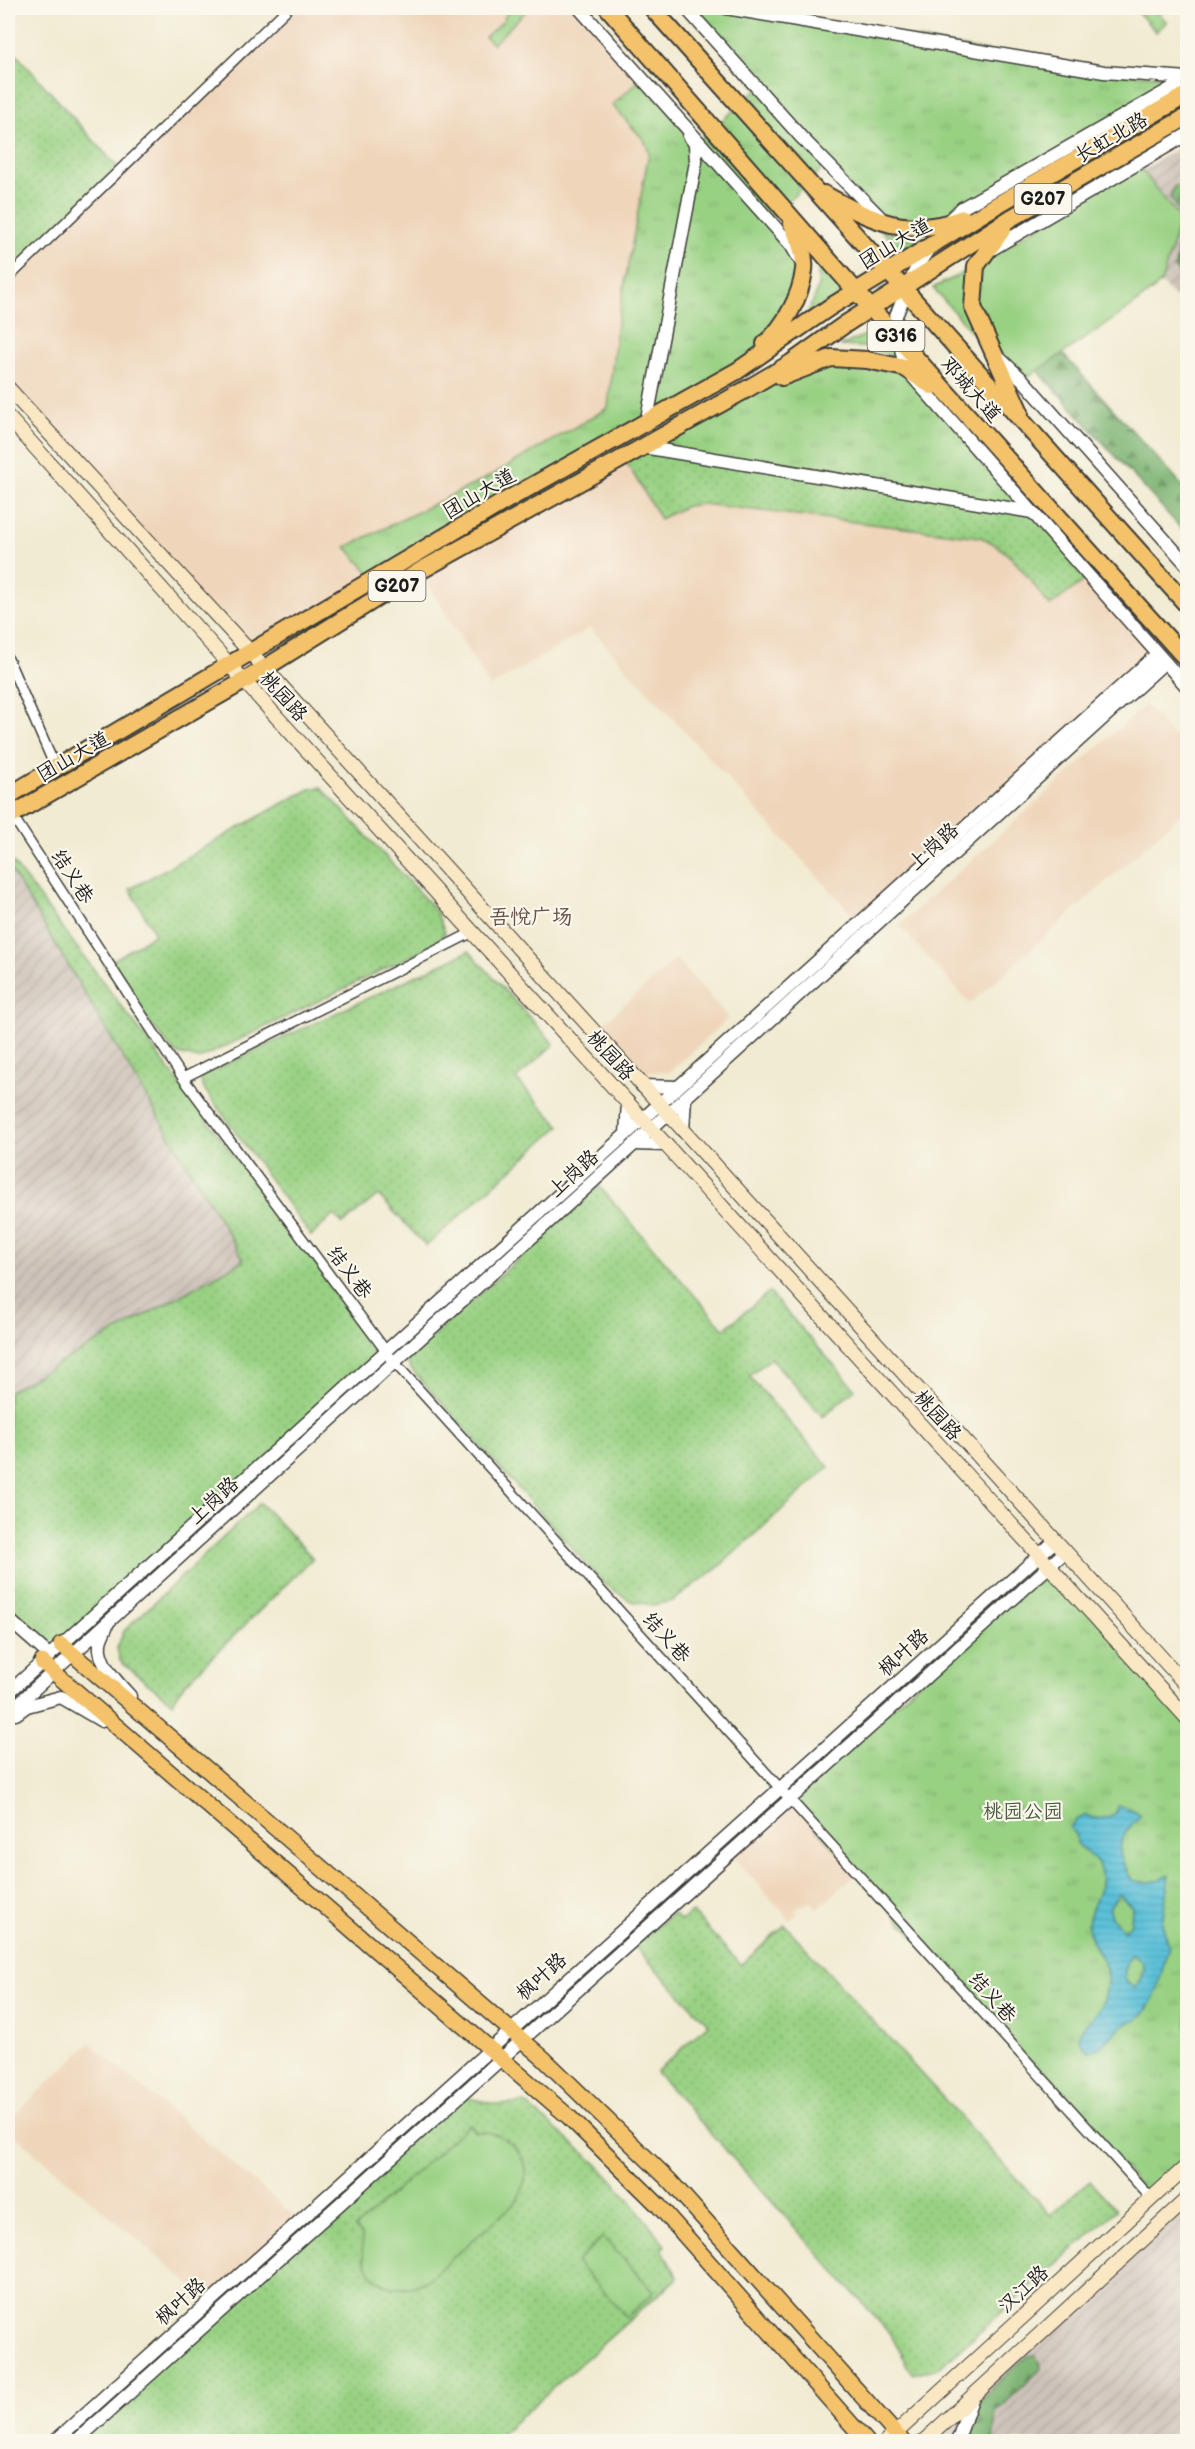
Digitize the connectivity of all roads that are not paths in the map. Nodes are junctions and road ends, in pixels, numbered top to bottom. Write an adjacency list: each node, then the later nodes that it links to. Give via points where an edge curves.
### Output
1 (288, 8): 22 (street)
2 (579, 8): 10 (street)
3 (608, 8): 14 (highway, 邓城大道 / G316)
4 (652, 8): 12 (highway, 邓城大道 / G316)
5 (686, 8): 16 (street, via 801,138)
6 (726, 8): 7 (street, via 1104,72)
7 (1188, 78): 18 (street, via 962,208)
8 (1188, 94): 13 (highway, 长虹北路 / G207)
9 (1188, 116): 15 (highway, 长虹北路 / G207)
10 (677, 117): 20 (street, via 791,246); 33 (street, via 695,144 696,162)
11 (1188, 134): 19 (street)
12 (813, 188): 16 (highway, via 856,212); 21 (highway, 邓城大道 / G316)
13 (997, 205): 17 (highway, 长虹北路 / G207); 18 (highway)
14 (785, 210): 20 (highway, via 799,239); 24 (highway, 邓城大道 / G316)
15 (1011, 218): 19 (highway); 23 (highway, 长虹北路 / G207)
16 (888, 223): 18 (highway, via 916,229)
17 (968, 224): 21 (highway, 团山大道 / G207)
18 (944, 226): 27 (street, via 917,266 895,318)
19 (985, 252): 26 (highway, via 976,266 973,307)
20 (805, 268): 28 (highway, via 793,307 773,337)
21 (888, 272): 23 (highway, 邓城大道 / G316); 24 (highway, 团山大道 / G207)
22 (8, 278)
23 (902, 288): 25 (highway, 团山大道 / G207); 34 (highway, 邓城大道 / G316)
24 (856, 291): 25 (highway, 邓城大道 / G316); 28 (highway, 团山大道 / G207)
25 (870, 308): 30 (highway, 团山大道 / G207); 31 (highway, 邓城大道 / G316)
26 (991, 351): 34 (highway); 37 (street, via 1023,380)
27 (905, 368): 30 (highway, via 831,358); 31 (highway); 36 (street)
28 (731, 374): 33 (highway, 团山大道 / G207)
29 (8, 388): 39 (main road, 桃园路)
30 (747, 389): 35 (highway, 团山大道 / G207)
31 (955, 402): 42 (highway, 邓城大道 / G316)
32 (8, 417): 43 (main road, 桃园路)
33 (646, 424): 39 (highway, 团山大道 / G207, via 505,501)
34 (1028, 429): 38 (highway, 邓城大道 / G316)
35 (643, 447): 36 (street); 44 (highway, 团山大道 / G207, via 420,571)
36 (1032, 512): 40 (street)
37 (1188, 566)
38 (1188, 606)
39 (251, 653): 43 (highway, 团山大道 / G207); 44 (main road, 桃园路)
40 (1161, 658): 46 (street); 53 (street, 上岗路)
41 (8, 659): 47 (street)
42 (1188, 661)
43 (230, 665): 45 (main road, 桃园路); 47 (highway, 团山大道 / G207)
44 (265, 669): 45 (highway, 团山大道 / G207); 52 (main road, 桃园路)
45 (244, 681): 49 (highway, 团山大道 / G207); 50 (main road, 桃园路)
46 (1188, 688)
47 (56, 769): 48 (highway, 团山大道 / G207)
48 (8, 796)
49 (10, 816): 51 (street, 结义巷)
50 (473, 932): 51 (street); 54 (main road, 桃园路)
51 (183, 1078): 60 (street, 结义巷)
52 (642, 1086): 53 (street); 55 (main road, 桃园路)
53 (681, 1093): 55 (street, 上岗路); 57 (street)
54 (628, 1102): 56 (main road, 桃园路); 58 (street)
55 (663, 1109): 56 (street, 上岗路); 57 (main road, 桃园路)
56 (647, 1124): 58 (street, 上岗路); 59 (main road, 桃园路)
57 (682, 1131): 62 (main road, 桃园路)
58 (630, 1139): 59 (street); 60 (street, 上岗路); 61 (street, 上岗路)
59 (666, 1145): 64 (main road, 桃园路)
60 (386, 1351): 61 (street, 结义巷); 67 (street, 上岗路)
61 (394, 1362): 66 (street, 上岗路); 75 (street, 结义巷)
62 (1055, 1541): 63 (main road, 桃园路); 64 (street, 枫叶路)
63 (1065, 1552): 64 (street, 枫叶路); 68 (main road, 桃园路)
64 (1044, 1561): 71 (main road, 桃园路); 75 (street, 枫叶路); 76 (street, 枫叶路)
65 (8, 1619): 67 (street)
66 (108, 1622): 67 (street, 上岗路); 73 (street, via 99,1645 104,1661 115,1680)
67 (56, 1657): 69 (street, 上岗路); 70 (street, 上岗路); 73 (main road); 74 (main road)
68 (1188, 1686)
69 (8, 1693)
70 (8, 1713)
71 (1188, 1719)
72 (8, 1720): 74 (street, via 27,1706 61,1697)
73 (163, 1732): 77 (main road)
74 (142, 1749): 79 (main road)
75 (780, 1788): 76 (street, 结义巷); 77 (street, 枫叶路)
76 (790, 1799): 78 (street, 枫叶路); 82 (street, 结义巷)
77 (510, 2030): 78 (main road); 79 (street, 枫叶路)
78 (522, 2040): 80 (street, 枫叶路); 85 (main road, via 670,2181)
79 (488, 2049): 80 (main road); 86 (street, 枫叶路)
80 (500, 2060): 87 (street, 枫叶路); 88 (main road, via 569,2117 658,2205)
81 (1188, 2165): 82 (main road, 汉江路)
82 (1151, 2198): 85 (main road, 汉江路)
83 (1188, 2198): 84 (main road)
84 (973, 2396): 89 (main road); 90 (street)
85 (895, 2438)
86 (54, 2442)
87 (75, 2442)
88 (867, 2442)
89 (923, 2442)
90 (957, 2442)

